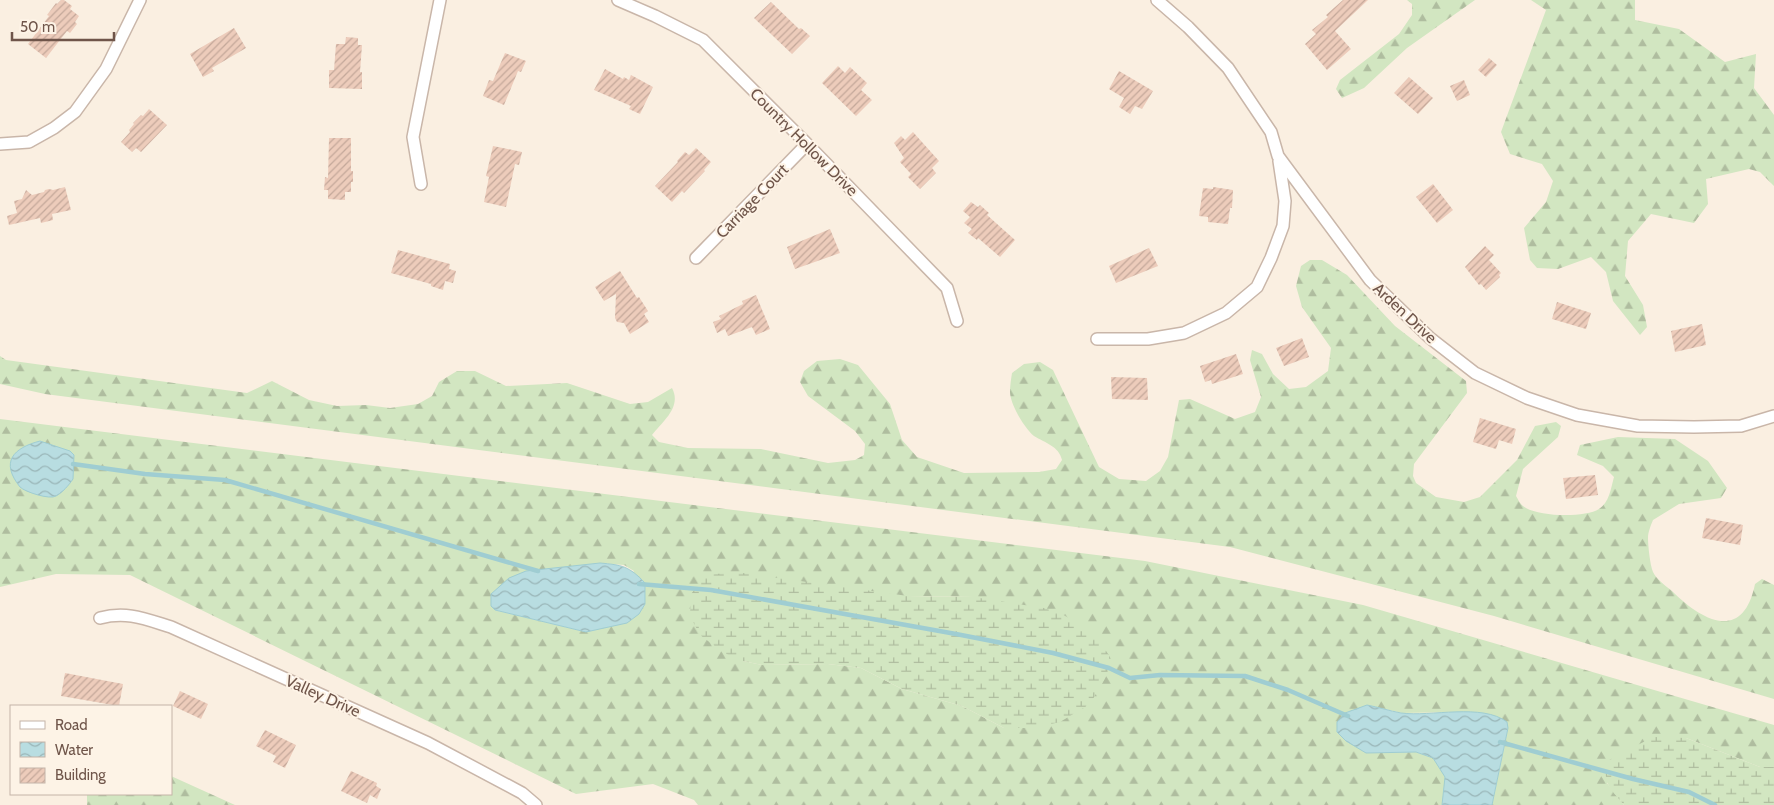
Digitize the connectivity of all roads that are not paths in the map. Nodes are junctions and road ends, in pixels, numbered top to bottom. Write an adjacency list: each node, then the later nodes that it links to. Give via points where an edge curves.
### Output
1 (140, 0): 5 (street, via 106,69 75,112 29,142)
2 (440, 0): 8 (street, via 413,137)
3 (618, 0): 6 (street, Country Hollow Drive, via 703,40)
4 (1158, 0): 7 (street, Arden Drive, via 1228,68 1271,132)
5 (0, 144)
6 (807, 144): 9 (street, Carriage Court); 10 (street, Country Hollow Drive, via 947,288)
7 (1278, 156): 11 (street, via 1285,201 1283,226 1257,287 1226,313 1184,333 1148,339); 12 (street, Arden Drive, via 1370,280 1430,338 1475,372 1527,398 1578,415 1638,426 1741,426)
8 (421, 184)
9 (696, 258)
10 (956, 320)
11 (1097, 339)
12 (1774, 416)
13 (100, 618): 14 (street, Valley Drive, via 114,614 134,616 171,627 428,744 522,793)
14 (536, 805)

